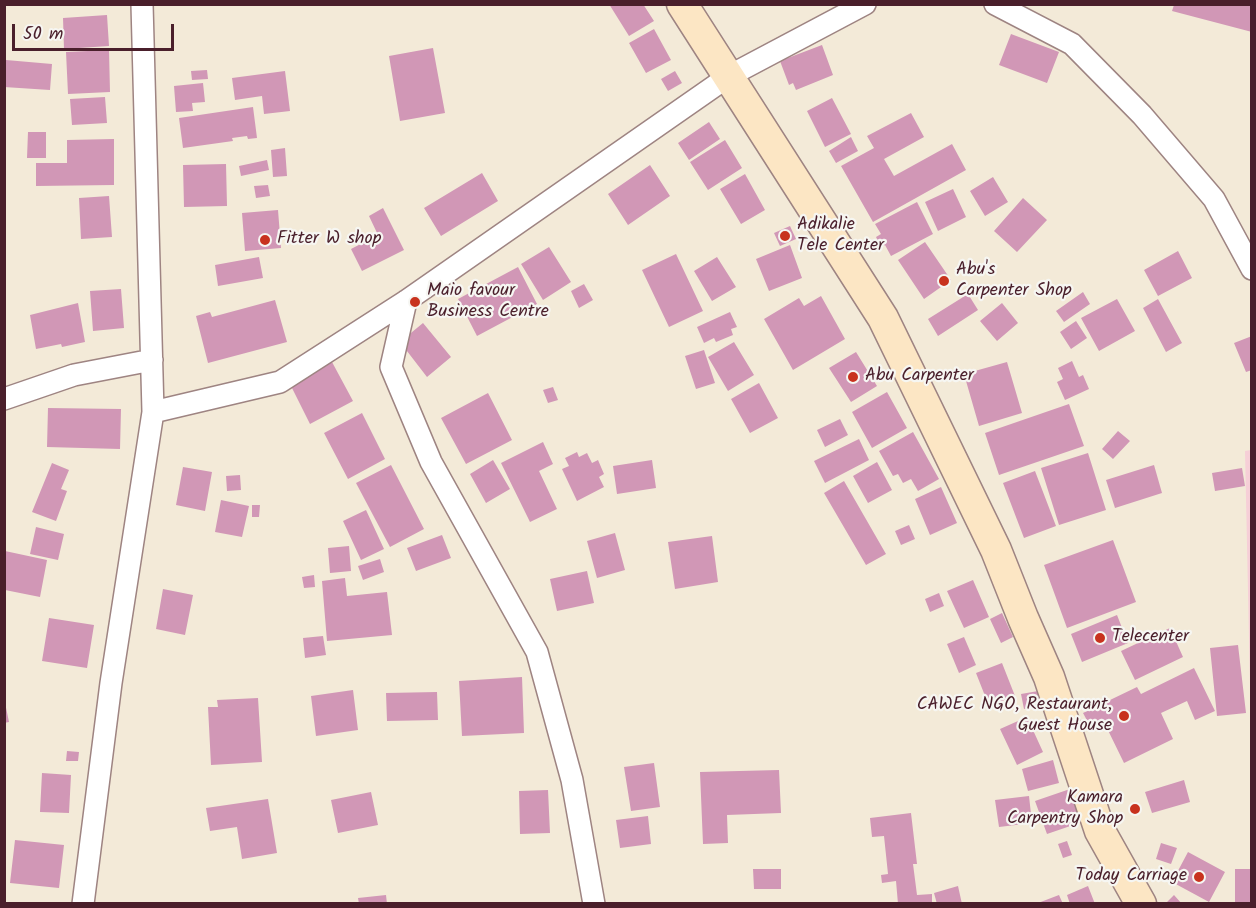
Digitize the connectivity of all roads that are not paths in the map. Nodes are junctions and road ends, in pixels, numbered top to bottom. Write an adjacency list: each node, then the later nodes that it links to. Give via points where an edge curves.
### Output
1 (142, 4): 8 (street)
2 (682, 4): 5 (main road)
3 (865, 4): 5 (street)
4 (995, 4): 6 (street, via 1072,44 1142,115 1214,199)
5 (729, 76): 7 (street); 13 (main road, via 883,318 996,550 1049,677 1100,831)
6 (1251, 269)
7 (406, 301): 10 (street, via 280,382); 12 (street, via 391,367 431,462 537,652 572,780)
8 (152, 360): 9 (street, via 74,375); 10 (street)
9 (4, 399)
10 (153, 412): 11 (street, via 111,683)
11 (83, 903)
12 (594, 903)
13 (1141, 903)

